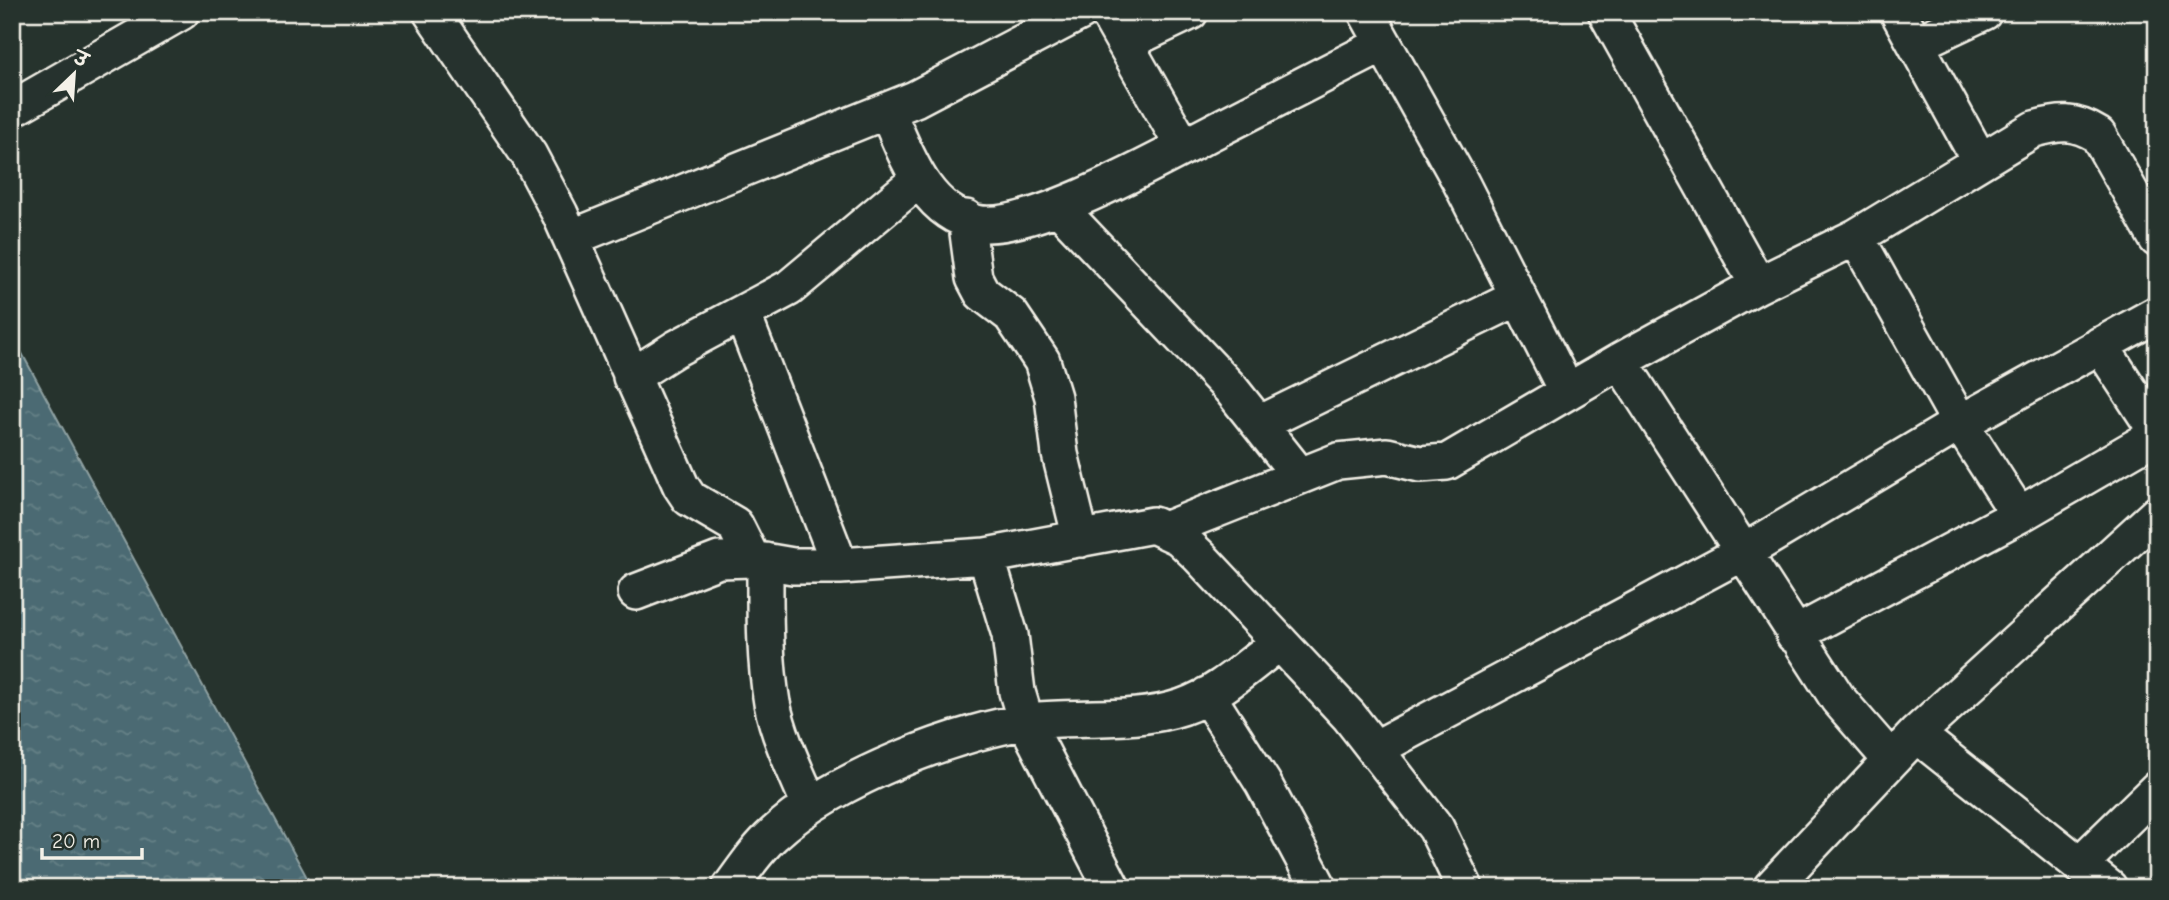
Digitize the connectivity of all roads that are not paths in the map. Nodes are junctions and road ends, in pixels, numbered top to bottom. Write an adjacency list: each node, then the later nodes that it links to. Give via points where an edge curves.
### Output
1 (181, 12): 13 (street)
2 (430, 12): 21 (street, via 529,155)
3 (1081, 12): 14 (street)
4 (1107, 12): 10 (street)
5 (1189, 12): 10 (street)
6 (1366, 12): 11 (street)
7 (1606, 12): 23 (street)
8 (1898, 12): 12 (street)
9 (1984, 12): 12 (street)
10 (1125, 43): 15 (street)
11 (1384, 44): 15 (street); 24 (street)
12 (1916, 44): 16 (street)
13 (12, 109)
14 (887, 111): 17 (street); 21 (street)
15 (1183, 146): 18 (street)
16 (1980, 161): 20 (street); 22 (street, via 2034,129 2065,121 2083,125 2098,135)
17 (919, 179): 19 (street, via 931,196); 26 (street, via 802,278)
18 (1058, 207): 19 (street, via 977,224); 32 (street)
19 (966, 218): 38 (street, via 974,278 982,293 1011,315 1042,362)
20 (1856, 237): 23 (street); 31 (street)
21 (571, 238): 29 (street)
22 (2157, 239)
23 (1758, 285): 28 (street)
24 (1519, 297): 30 (street); 32 (street)
25 (2157, 314): 27 (street)
26 (743, 315): 29 (street); 42 (street)
27 (2100, 345): 31 (street); 33 (street)
28 (1619, 360): 30 (street); 39 (street)
29 (631, 377): 41 (street, via 685,492 735,524)
30 (1567, 392): 34 (street, via 1447,462 1436,465 1387,456 1364,457 1338,461)
31 (1960, 423): 36 (street); 39 (street)
32 (1259, 424): 34 (street)
33 (2157, 434): 36 (street)
34 (1300, 476): 37 (street)
35 (2157, 514): 48 (street)
36 (2019, 515): 44 (street)
37 (1167, 529): 38 (street, via 1153,525); 45 (street, via 1199,556)
38 (1081, 538): 40 (street)
39 (1744, 552): 44 (street); 49 (street)
40 (986, 556): 42 (street); 47 (street, via 1010,635 1017,692)
41 (758, 560): 42 (street, via 793,566); 43 (street, via 719,560); 52 (street, via 772,705)
42 (840, 565)
43 (636, 592)
44 (1794, 635): 50 (street, via 1851,717)
45 (1280, 642): 46 (street); 49 (street)
46 (1207, 695): 47 (street, via 1182,707 1147,714); 56 (street, via 1264,783)
47 (1027, 722): 52 (street, via 999,725 952,741 862,776); 55 (street)
48 (1916, 734): 50 (street); 53 (street)
49 (1375, 748): 57 (street, via 1436,828)
50 (1891, 760): 58 (street)
51 (2157, 789): 53 (street)
52 (810, 805): 54 (street, via 772,835)
53 (2080, 864): 59 (street)
54 (730, 888)
55 (1112, 888)
56 (1320, 888)
57 (1465, 888)
58 (1771, 888)
59 (2109, 888)

